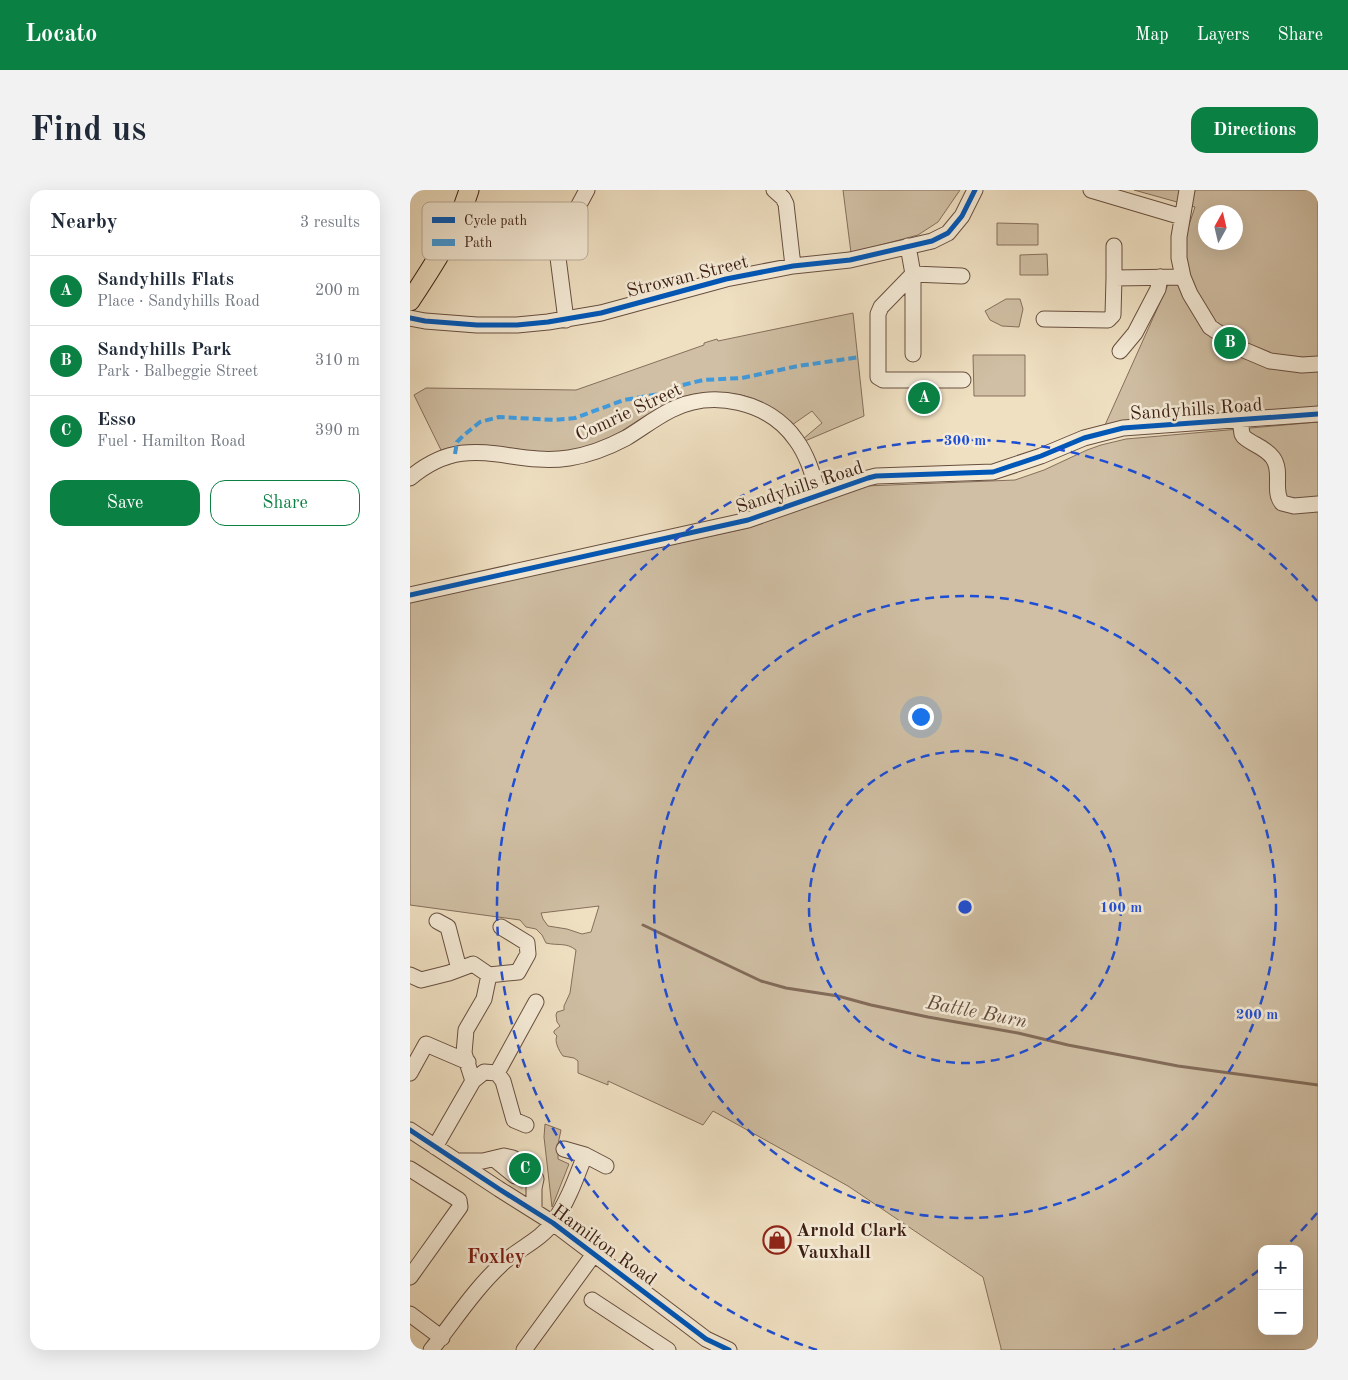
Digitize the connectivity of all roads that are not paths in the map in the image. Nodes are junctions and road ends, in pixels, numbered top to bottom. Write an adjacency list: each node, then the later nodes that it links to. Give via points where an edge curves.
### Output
1 (587, 190): 6 (street)
2 (774, 190): 12 (street, via 786,204)
3 (975, 190): 8 (street, Strowan Street, via 962,216 948,233 932,241)
4 (1091, 190): 7 (street)
5 (1188, 190): 7 (street)
6 (581, 202)
7 (1182, 217): 16 (street, via 1178,258)
8 (908, 246): 12 (street, Strowan Street, via 850,260); 13 (street)
9 (1114, 246): 17 (street)
10 (438, 260): 18 (main road)
11 (557, 260): 21 (street)
12 (793, 266): 21 (street, Strowan Street, via 726,279)
13 (912, 274): 14 (street); 23 (street); 25 (street, via 879,311 879,378)
14 (962, 276)
15 (1160, 277): 16 (street); 17 (street); 22 (street, via 1158,290 1135,333)
16 (1183, 277): 24 (street, via 1210,327 1244,350 1270,360)
17 (1114, 278): 20 (street, via 1113,315 1108,320)
18 (410, 301)
19 (410, 318): 21 (street, Strowan Street, via 486,326)
20 (1044, 319)
21 (566, 320)
22 (1120, 351)
23 (913, 354)
24 (1318, 364)
25 (963, 380)
26 (1318, 414): 27 (street, Sandyhills Road)
27 (1240, 420): 29 (street, Sandyhills Road, via 1123,428 1084,438 993,472 876,476); 30 (street, via 1244,437 1266,450 1277,465 1278,496 1282,503 1294,506)
28 (410, 478): 29 (street, Comrie Street, via 434,462 463,453 551,460 586,455 626,438 672,409 694,401 717,399 756,408 784,426 806,457)
29 (819, 495): 31 (street, Sandyhills Road, via 740,522)
30 (1318, 504)
31 (410, 595)
32 (437, 921): 34 (street, via 448,927)
33 (501, 927): 36 (street, via 527,943 528,954 518,972)
34 (459, 969): 35 (street, via 421,980); 36 (street, via 473,964)
35 (410, 975)
36 (489, 975): 38 (street, via 484,1000 466,1030 464,1053)
37 (536, 1002): 40 (street)
38 (468, 1062): 39 (street, via 426,1044); 41 (street)
39 (410, 1073)
40 (497, 1073): 41 (street, via 484,1072); 42 (street, via 503,1082 514,1120)
41 (473, 1081): 44 (street)
42 (526, 1125)
43 (410, 1130): 44 (street, Hamilton Road)
44 (435, 1147): 49 (street, Hamilton Road)
45 (564, 1148): 46 (street)
46 (585, 1156): 50 (street); 53 (street)
47 (513, 1158): 48 (street)
48 (494, 1159): 49 (street); 52 (street, via 527,1180)
49 (456, 1161): 52 (street, Hamilton Road)
50 (606, 1166)
51 (410, 1169): 55 (street, via 459,1200 460,1207)
52 (534, 1211): 53 (street, Hamilton Road)
53 (553, 1223): 54 (street, Hamilton Road); 59 (street, via 504,1262 469,1300)
54 (594, 1254): 60 (street, Hamilton Road, via 706,1339); 62 (street)
55 (415, 1258): 56 (street)
56 (410, 1277)
57 (592, 1300): 63 (street)
58 (410, 1314): 59 (street)
59 (442, 1338): 61 (street)
60 (710, 1346): 64 (street, Hamilton Road)
61 (432, 1350)
62 (524, 1350)
63 (668, 1350)
64 (730, 1350)

